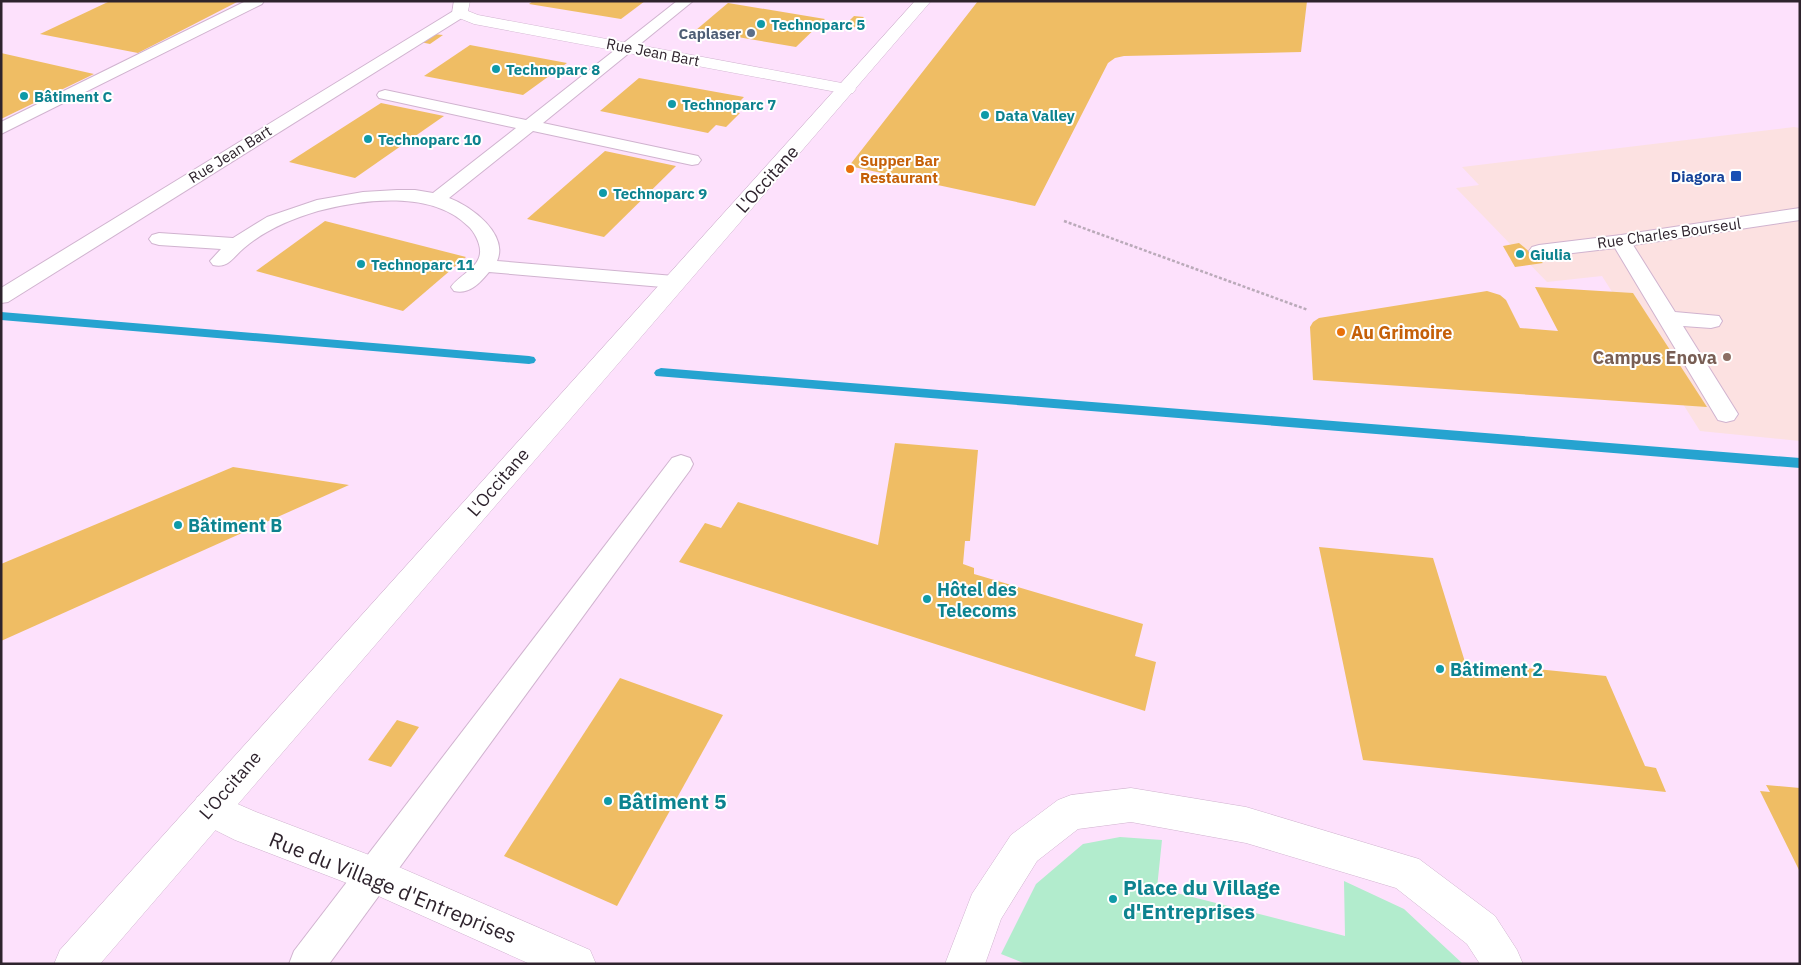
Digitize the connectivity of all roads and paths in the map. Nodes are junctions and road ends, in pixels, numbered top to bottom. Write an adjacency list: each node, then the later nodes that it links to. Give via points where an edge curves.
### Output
1 (257, 1): 9 (lane)
2 (686, 1): 5 (lane)
3 (924, 1): 6 (street, L'Occitane)
4 (461, 7): 5 (street, Rue Jean Bart, via 474,19); 22 (lane, Rue Jean Bart)
5 (626, 48): 6 (street, Rue Jean Bart); 8 (lane)
6 (847, 89): 20 (street, L'Occitane)
7 (385, 95): 8 (lane)
8 (528, 127): 10 (lane); 11 (lane)
9 (1, 129)
10 (692, 160)
11 (436, 200): 16 (lane, via 418,195 399,195 346,199 318,205 288,214); 19 (lane, via 454,207 479,224 490,252)
12 (1800, 214): 15 (lane, Rue Charles Bourseul)
13 (1064, 221): 23 (path)
14 (159, 239): 16 (lane)
15 (1621, 241): 17 (lane, Rue Charles Bourseul); 24 (lane)
16 (238, 244): 18 (lane)
17 (1539, 251)
18 (220, 261)
19 (484, 266): 20 (lane); 21 (lane)
20 (674, 282): 28 (street, L'Occitane)
21 (461, 287)
22 (1, 297)
23 (1308, 310)
24 (1668, 318): 25 (lane); 26 (lane)
25 (1712, 321)
26 (1726, 414)
27 (681, 464): 29 (lane)
28 (210, 809): 29 (street, Rue du Village d'Entreprises, via 248,827); 30 (street, L'Occitane)
29 (372, 874): 31 (lane); 32 (street, Rue du Village d'Entreprises)
30 (74, 964)
31 (307, 964)
32 (576, 964)
33 (965, 964): 34 (street, via 986,908 1024,848 1071,812 1131,805 1246,825 1406,872 1481,930)
34 (1503, 964)

